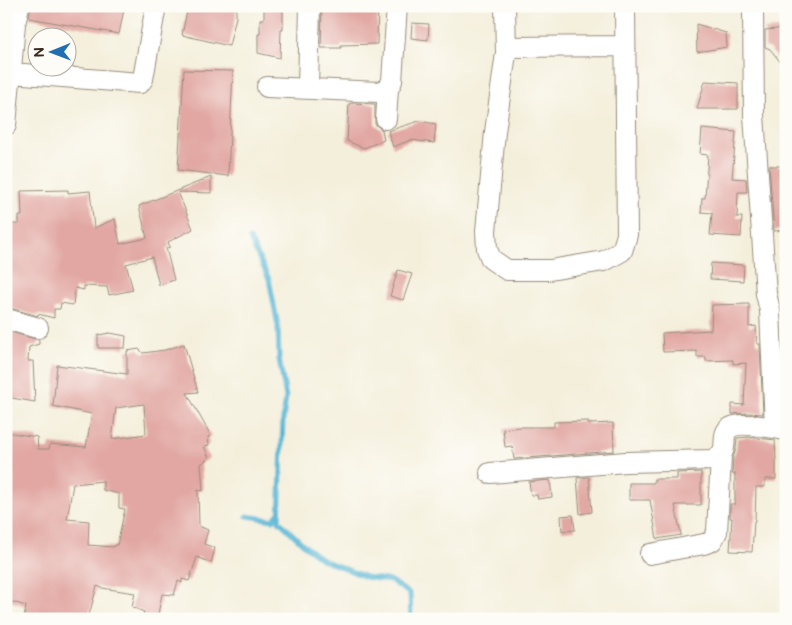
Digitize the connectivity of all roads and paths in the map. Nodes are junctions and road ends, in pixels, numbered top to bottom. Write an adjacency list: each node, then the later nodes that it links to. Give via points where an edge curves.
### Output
1 (19, 6): 10 (street)
2 (310, 6): 12 (street)
3 (397, 6): 13 (street, via 392,81)
4 (505, 6): 9 (street)
5 (625, 6): 8 (street)
6 (753, 6): 18 (street, via 754,115 766,294)
7 (155, 11): 10 (street, via 140,83)
8 (625, 46): 9 (street); 9 (street, via 627,235 622,251 604,261 550,270 507,270 491,259 487,249 494,142)
9 (506, 47)
10 (11, 73): 15 (street)
11 (267, 87): 12 (street)
12 (308, 88): 13 (street, via 379,92)
13 (388, 89): 14 (street)
14 (386, 119)
15 (6, 125)
16 (6, 319): 17 (street)
17 (38, 328)
18 (780, 429): 19 (street, via 754,425 730,428 726,432)
19 (721, 457): 20 (street); 21 (street, via 717,532 712,541)
20 (490, 473)
21 (650, 554)

